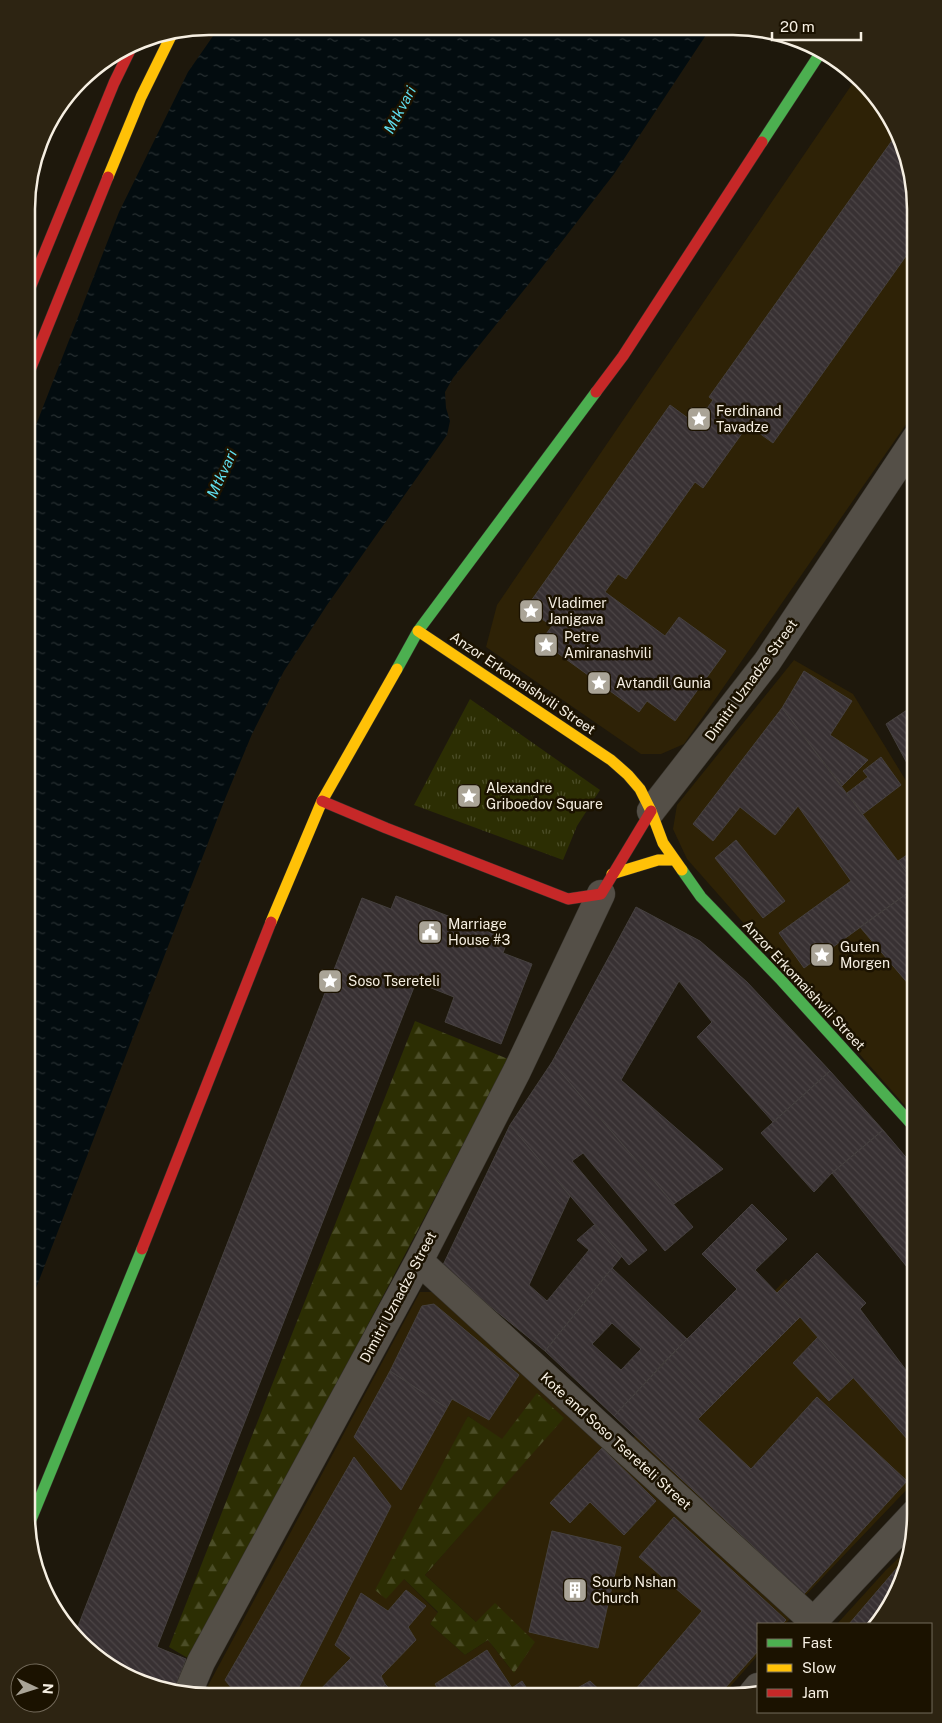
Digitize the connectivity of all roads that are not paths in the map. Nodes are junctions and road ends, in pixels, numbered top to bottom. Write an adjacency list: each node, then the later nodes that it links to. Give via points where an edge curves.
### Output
1 (169, 40): 5 (main road, via 141,97)
2 (127, 56): 4 (main road)
3 (817, 57): 7 (main road, via 623,356)
4 (35, 277)
5 (35, 358)
6 (907, 452): 9 (street, Dimitri Uznadze Street, via 767,662)
7 (418, 631): 8 (main road); 9 (main road, Anzor Erkomaishvili Street, via 612,760 640,789)
8 (322, 801): 11 (main road, via 568,899); 14 (main road)
9 (652, 811): 10 (main road, Anzor Erkomaishvili Street, via 663,843); 11 (main road, Dimitri Uznadze Street)
10 (674, 860): 11 (main road, via 658,860); 12 (main road, Anzor Erkomaishvili Street, via 702,897)
11 (606, 884): 13 (street, Dimitri Uznadze Street, via 517,1071)
12 (907, 1118)
13 (419, 1261): 16 (street, Kote and Soso Tsereteli Street); 17 (street, Dimitri Uznadze Street)
14 (35, 1510)
15 (907, 1522): 16 (street)
16 (812, 1623)
17 (190, 1687)

